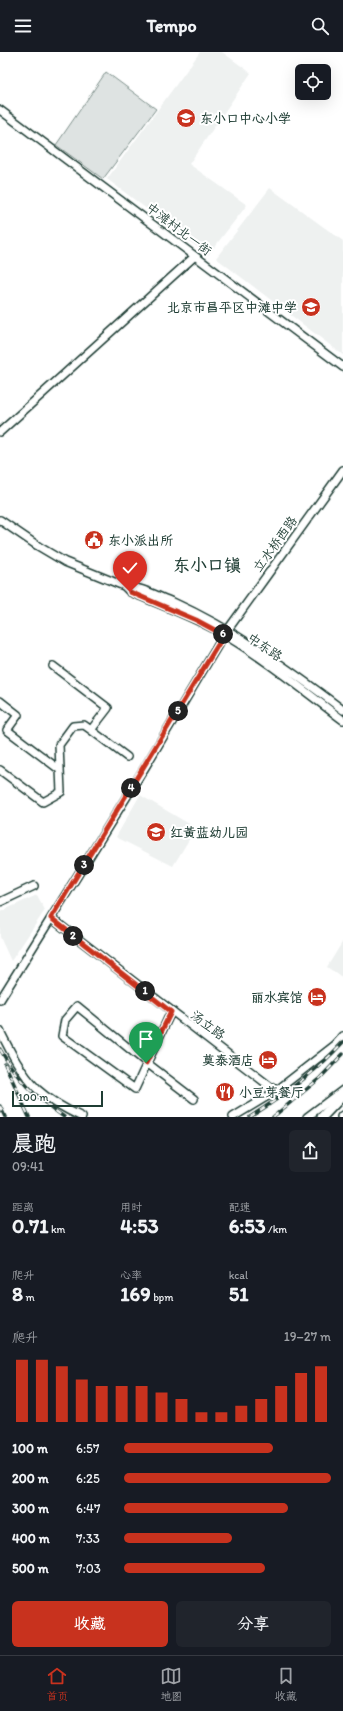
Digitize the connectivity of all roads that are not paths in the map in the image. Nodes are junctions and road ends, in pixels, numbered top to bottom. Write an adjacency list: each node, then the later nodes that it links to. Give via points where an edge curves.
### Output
1 (0, 110): 2 (street, 中滩村北一街)
2 (195, 256): 3 (street, 中滩村北一街); 4 (street)
3 (343, 367)
4 (0, 432)
5 (343, 470): 7 (street, 立水桥西路)
6 (0, 520): 7 (street, 中东路, via 65,562)
7 (226, 632): 10 (street, 中东路, via 282,664); 11 (street, 中东路); 18 (street, 立水桥西路)
8 (53, 666): 12 (street, via 108,708)
9 (0, 700): 15 (street, via 18,714 7,730)
10 (343, 710)
11 (343, 720)
12 (91, 730): 13 (street); 15 (street, via 84,725 73,726 59,745)
13 (127, 757)
14 (0, 770): 15 (street, via 44,802 61,792)
15 (60, 770)
16 (34, 886): 17 (street)
17 (0, 902)
18 (51, 918): 19 (street, 立水桥西路); 20 (street, 汤立路)
19 (0, 1000)
20 (171, 1012): 23 (street); 25 (street, 汤立路)
21 (0, 1031): 28 (street, via 16,1061 37,1089)
22 (343, 1036): 25 (street)
23 (146, 1063): 23 (street, via 135,1089 62,1036 65,1020 77,1006); 27 (street)
24 (343, 1090): 30 (street)
25 (276, 1091): 29 (street)
26 (343, 1095): 31 (main road)
27 (194, 1099)
28 (82, 1117)
29 (233, 1117)
30 (307, 1117)
31 (322, 1117)

